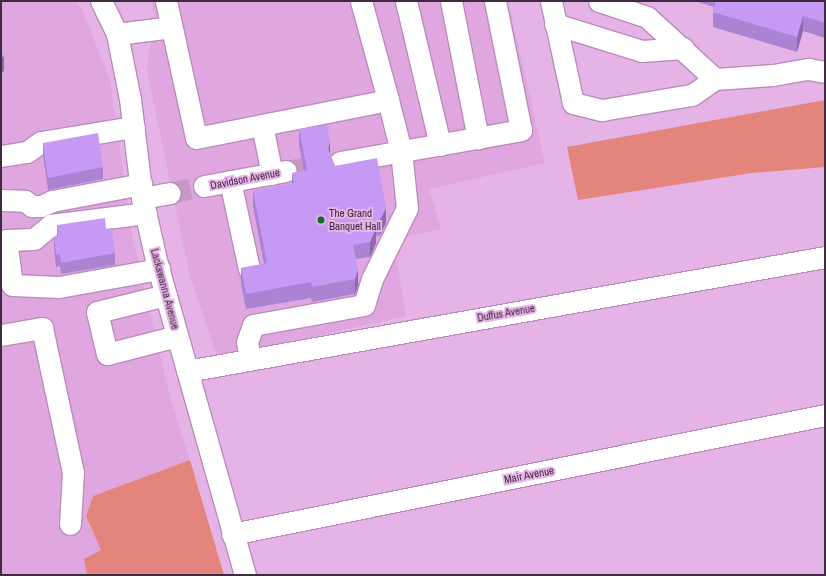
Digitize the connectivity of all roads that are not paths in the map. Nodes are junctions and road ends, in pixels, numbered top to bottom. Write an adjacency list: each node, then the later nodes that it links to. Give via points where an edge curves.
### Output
1 (101, 1): 11 (street, Lackawanna Avenue)
2 (166, 1): 10 (street)
3 (361, 1): 15 (street)
4 (406, 1): 19 (street)
5 (451, 1): 18 (street)
6 (495, 1): 18 (street, via 521,130)
7 (551, 1): 9 (street)
8 (599, 1): 12 (street, via 647,17)
9 (555, 24): 12 (street, via 642,51); 14 (street, via 573,104 602,110 692,95)
10 (172, 27): 11 (street); 16 (street, via 196,138)
11 (117, 34): 17 (street, Lackawanna Avenue)
12 (683, 48): 14 (street)
13 (825, 72): 14 (street, via 808,69 773,75)
14 (715, 79)
15 (388, 100): 16 (street); 20 (street)
16 (262, 125): 23 (street, Davidson Avenue, via 279,172)
17 (134, 127): 21 (street, via 41,142 28,152); 26 (street, Lackawanna Avenue)
18 (478, 138): 19 (street)
19 (440, 145): 20 (street)
20 (401, 151): 22 (street); 34 (street, via 407,208 372,279 364,305 260,315 247,342)
21 (1, 156)
22 (340, 162)
23 (230, 181): 24 (street, Davidson Avenue); 29 (street)
24 (204, 186)
25 (170, 193): 26 (street)
26 (143, 198): 27 (street, via 52,201 41,206 32,206 25,201); 30 (street, Lackawanna Avenue); 30 (street, via 51,225 34,239 6,240 12,285 59,287)
27 (1, 200)
28 (825, 257): 34 (street, Duffus Avenue)
29 (249, 268)
30 (159, 269): 31 (street, Lackawanna Avenue)
31 (166, 295): 33 (street, Lackawanna Avenue); 33 (street, via 97,312 107,354)
32 (1, 336): 37 (street, via 42,328 74,472)
33 (178, 336): 35 (street, Lackawanna Avenue)
34 (250, 358): 35 (street, Duffus Avenue)
35 (187, 371): 38 (street, Lackawanna Avenue)
36 (825, 415): 38 (street, Mair Avenue)
37 (70, 524)
38 (232, 534): 39 (street, Lackawanna Avenue)
39 (245, 575)

